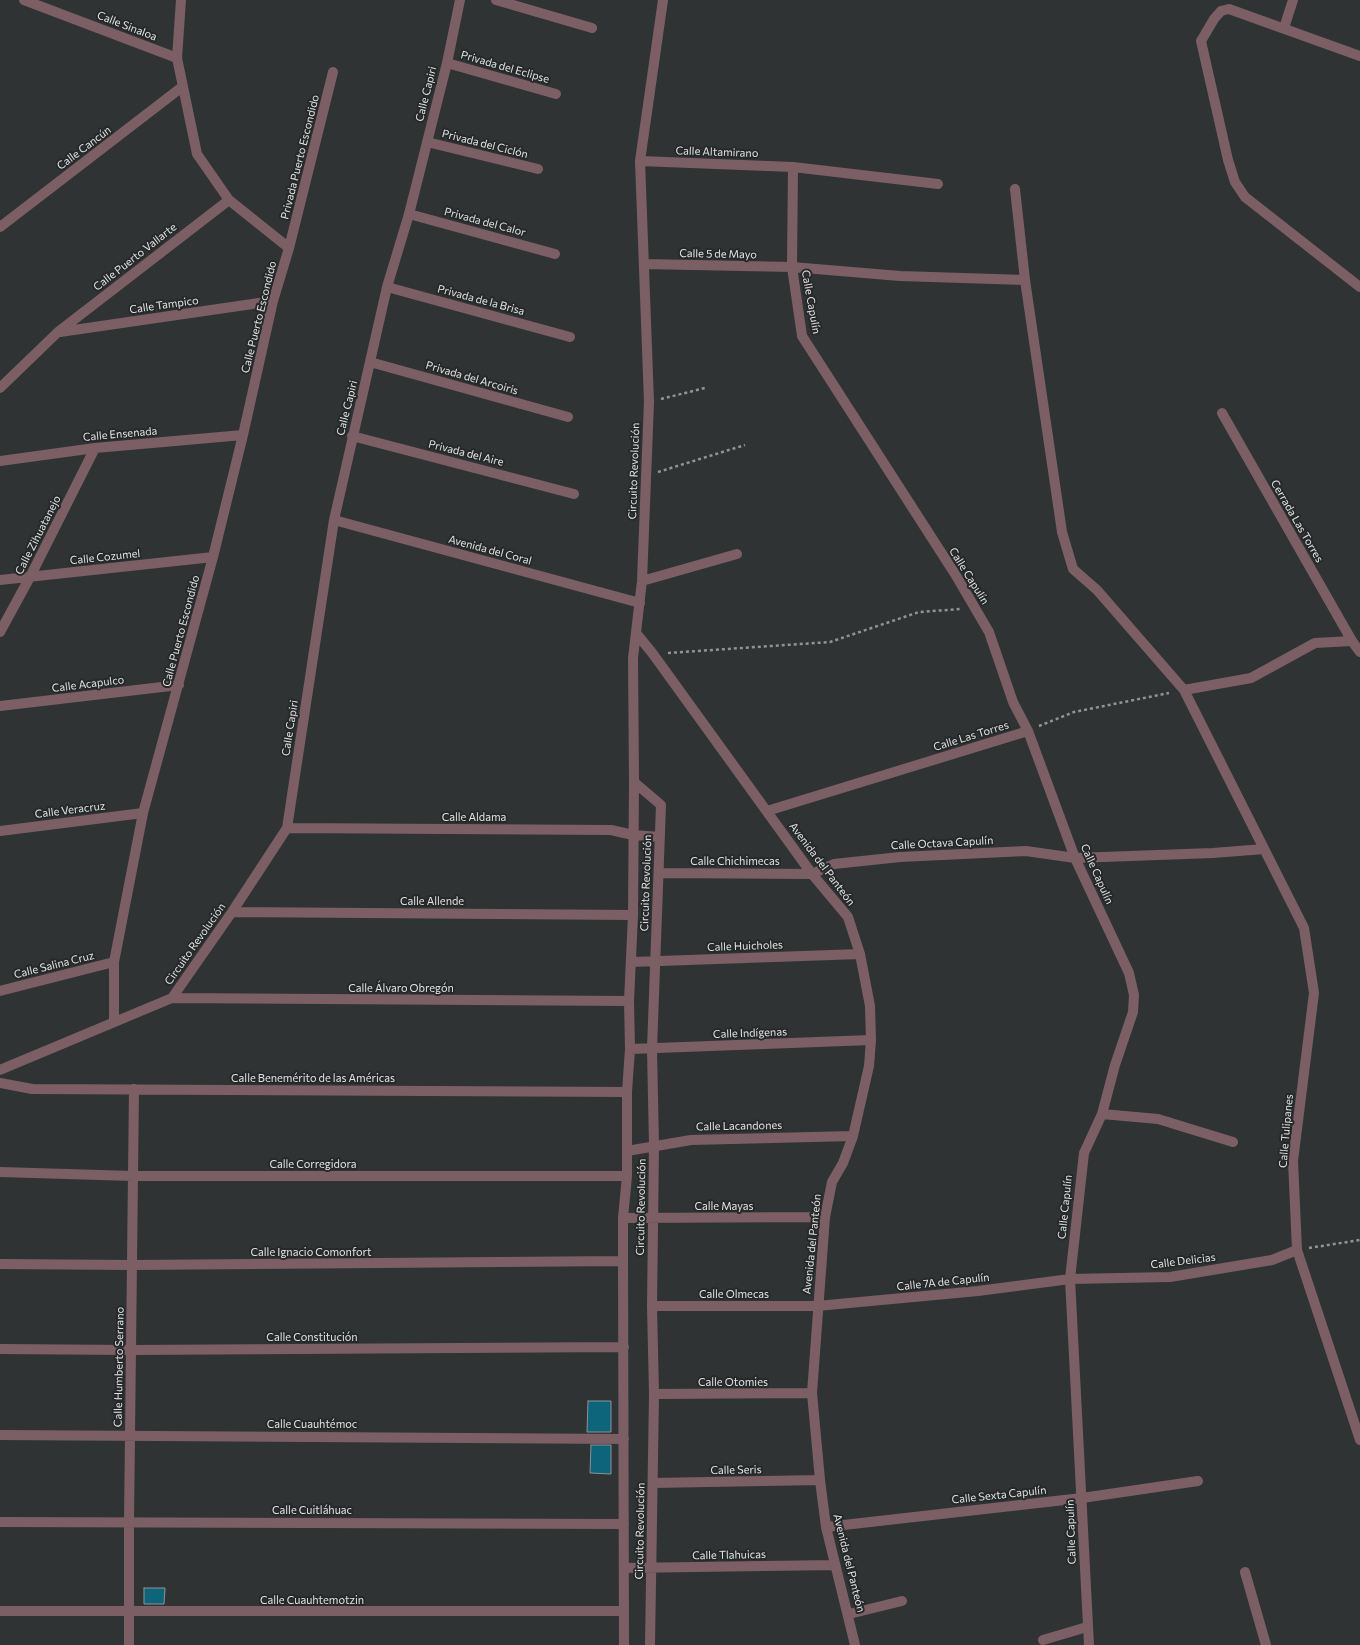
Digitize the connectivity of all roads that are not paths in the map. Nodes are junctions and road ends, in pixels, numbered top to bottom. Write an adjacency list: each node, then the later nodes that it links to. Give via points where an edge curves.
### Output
1 (24, 0): 10 (street, Calle Sinaloa)
2 (181, 0): 10 (street)
3 (460, 0): 11 (street, Calle Capiri)
4 (496, 0): 7 (street)
5 (663, 0): 16 (street, Circuito Revolución)
6 (1293, 0): 8 (street)
7 (592, 28)
8 (1284, 28): 9 (street); 30 (street, via 1229,9 1221,11 1214,19 1201,41 1228,160 1235,182 1245,197)
9 (1360, 56)
10 (177, 58): 13 (street)
11 (447, 63): 14 (street, Privada del Eclipse); 15 (street, Calle Capiri)
12 (333, 72): 24 (street, Privada Puerto Escondido)
13 (182, 87): 21 (street, via 197,154); 23 (street, Calle Cancún)
14 (556, 94)
15 (427, 142): 18 (street, Privada del Ciclón); 22 (street, Calle Capiri)
16 (640, 161): 17 (street, Calle Altamirano); 26 (street, Circuito Revolución)
17 (793, 167): 19 (street, Calle Altamirano); 27 (street, Calle Capulín)
18 (538, 169)
19 (938, 184)
20 (1015, 189): 28 (street)
21 (229, 200): 24 (street); 32 (street, Calle Puerto Vallarte)
22 (409, 214): 25 (street, Privada del Calor); 29 (street, Calle Capiri)
23 (0, 227)
24 (289, 248): 31 (street, Calle Puerto Escondido)
25 (555, 254)
26 (644, 264): 27 (street, Calle 5 de Mayo); 48 (street, Circuito Revolución, via 649,402)
27 (792, 267): 28 (street, Calle 5 de Mayo, via 900,276); 57 (street, Calle Capulín, via 802,336 989,632 1013,702)
28 (1025, 280): 55 (street, via 1062,532 1074,569 1097,590)
29 (387, 287): 33 (street, Privada de la Brisa); 34 (street, Calle Capiri)
30 (1360, 287)
31 (273, 301): 32 (street, Calle Tampico); 38 (street, Calle Puerto Escondido)
32 (58, 332): 35 (street, Calle Puerto Vallarte)
33 (570, 337)
34 (370, 362): 37 (street, Privada del Arcoiris); 39 (street, Calle Capiri)
35 (0, 388)
36 (1222, 413): 52 (street, Cerrada Las Torres)
37 (568, 417)
38 (243, 435): 40 (street, Calle Ensenada); 45 (street, Calle Puerto Escondido)
39 (352, 436): 42 (street, Privada del Aire); 43 (street, Calle Capiri)
40 (95, 448): 41 (street, Calle Ensenada); 46 (street, Calle Zihuatanejo)
41 (0, 461)
42 (574, 494)
43 (334, 520): 49 (street, Avenida del Coral); 61 (street, Calle Capiri)
44 (737, 554): 48 (street)
45 (213, 557): 46 (street, Calle Cozumel); 54 (street, Calle Puerto Escondido)
46 (30, 577): 47 (street, Calle Cozumel); 50 (street, Calle Zihuatanejo)
47 (0, 580)
48 (642, 581): 49 (street, Circuito Revolución)
49 (640, 603): 51 (street, Circuito Revolución)
50 (0, 632)
51 (636, 633): 58 (street, Circuito Revolución, via 633,658); 59 (street, Avenida del Panteón)
52 (1352, 641): 53 (street); 55 (street, via 1316,643 1251,678)
53 (1360, 652)
54 (179, 685): 56 (street, Calle Acapulco); 60 (street, Calle Puerto Escondido)
55 (1184, 690): 65 (street)
56 (0, 706)
57 (1028, 731): 59 (street, Calle Las Torres); 66 (street, Calle Capulín)
58 (634, 782): 63 (street, Circuito Revolución); 64 (street, Circuito Revolución, via 661,805)
59 (767, 811): 68 (street, Avenida del Panteón)
60 (143, 813): 62 (street, Calle Veracruz); 72 (street, Calle Puerto Escondido)
61 (286, 828): 63 (street, Calle Aldama, via 611,830); 69 (street, Circuito Revolución)
62 (0, 831)
63 (633, 835): 64 (street, Calle Aldama); 70 (street, Circuito Revolución)
64 (660, 837): 67 (street, Circuito Revolución)
65 (1264, 849): 66 (street, Calle Octava Capulín); 97 (street, Calle Tulipanes, via 1304,928 1314,992 1293,1161)
66 (1075, 858): 68 (street, Calle Octava Capulín, via 1026,851 900,857 834,864); 86 (street, Calle Capulín, via 1129,973 1134,994 1133,1012)
67 (659, 873): 68 (street, Calle Chichimecas); 74 (street, Circuito Revolución)
68 (812, 874): 71 (street, Avenida del Panteón, via 848,917)
69 (232, 912): 70 (street, Calle Allende); 76 (street, Circuito Revolución)
70 (632, 915): 73 (street, Circuito Revolución)
71 (860, 954): 74 (street, Calle Huicholes); 79 (street, Avenida del Panteón, via 870,1006)
72 (114, 962): 75 (street, Calle Salina Cruz); 78 (street, Calle Puerto Escondido)
73 (631, 962): 74 (street, Calle Huicholes); 77 (street, Circuito Revolución)
74 (656, 962): 81 (street, Circuito Revolución)
75 (0, 991)
76 (172, 998): 77 (street, Calle Álvaro Obregón); 78 (street, Circuito Revolución)
77 (629, 1001): 80 (street, Circuito Revolución)
78 (114, 1022): 82 (street, Circuito Revolución)
79 (871, 1040): 81 (street, Calle Indígenas); 87 (street, Avenida del Panteón, via 865,1088)
80 (630, 1049): 81 (street, Calle Indígenas); 85 (street, Circuito Revolución)
81 (652, 1049): 89 (street, Circuito Revolución)
82 (0, 1070)
83 (0, 1083): 84 (street, Calle Benemérito de las Américas, via 32,1089)
84 (134, 1089): 85 (street, Calle Benemérito de las Américas); 92 (street, Calle Humberto Serrano)
85 (627, 1092): 90 (street, Circuito Revolución)
86 (1102, 1114): 88 (street, via 1158,1119); 101 (street, Calle Capulín, via 1084,1153)
87 (854, 1136): 89 (street, Calle Lacandones, via 691,1140); 94 (street, Avenida del Panteón, via 832,1182)
88 (1233, 1142)
89 (654, 1146): 90 (street, Calle Lacandones); 96 (street, Circuito Revolución)
90 (627, 1152): 93 (street, Circuito Revolución)
91 (0, 1172): 92 (street, Calle Corregidora)
92 (133, 1176): 93 (street, Calle Corregidora); 100 (street, Calle Humberto Serrano)
93 (627, 1176): 95 (street, Circuito Revolución)
94 (825, 1217): 96 (street, Calle Mayas); 103 (street, Avenida del Panteón)
95 (623, 1218): 96 (street, Calle Mayas); 98 (street, Circuito Revolución)
96 (652, 1218): 102 (street, Circuito Revolución)
97 (1297, 1250): 101 (street, Calle Delicias, via 1272,1260 1170,1277); 112 (street, Calle Tulipanes)
98 (623, 1261): 100 (street, Calle Ignacio Comonfort); 104 (street, Circuito Revolución)
99 (0, 1264): 100 (street, Calle Ignacio Comonfort)
100 (132, 1265): 106 (street, Calle Humberto Serrano)
101 (1070, 1279): 103 (street, Calle 7A de Capulín, via 978,1291); 116 (street, Calle Capulín)
102 (652, 1306): 103 (street, Calle Olmecas); 108 (street, Circuito Revolución)
103 (817, 1306): 107 (street, Avenida del Panteón)
104 (624, 1347): 106 (street, Calle Constitución); 111 (street, Circuito Revolución)
105 (0, 1349): 106 (street, Calle Constitución)
106 (131, 1350): 110 (street, Calle Humberto Serrano)
107 (812, 1393): 108 (street, Calle Otomies); 113 (street, Avenida del Panteón)
108 (654, 1394): 115 (street, Circuito Revolución)
109 (0, 1435): 110 (street, Calle Cuauhtémoc)
110 (130, 1435): 111 (street, Calle Cuauhtémoc); 117 (street, Calle Humberto Serrano)
111 (624, 1439): 119 (street, Circuito Revolución)
112 (1360, 1440)
113 (820, 1480): 115 (street, Calle Seris); 120 (street, Avenida del Panteón)
114 (1198, 1480): 116 (street, Calle Sexta Capulín)
115 (653, 1483): 123 (street, Circuito Revolución)
116 (1082, 1498): 120 (street, Calle Sexta Capulín); 130 (street, Calle Capulín)
117 (129, 1521): 118 (street, Calle Cuitláhuac); 119 (street, Calle Cuitláhuac); 128 (street, Calle Humberto Serrano)
118 (0, 1522)
119 (624, 1524): 122 (street, Circuito Revolución)
120 (826, 1526): 121 (street, Avenida del Panteón)
121 (835, 1565): 123 (street, Calle Tlahuicas); 129 (street, Avenida del Panteón)
122 (624, 1568): 123 (street, Calle Tlahuicas); 127 (street, Circuito Revolución)
123 (652, 1569): 134 (street, Circuito Revolución)
124 (1245, 1572): 137 (street)
125 (902, 1602): 129 (street)
126 (0, 1611): 128 (street, Calle Cuauhtemotzin)
127 (624, 1611): 128 (street, Calle Cuauhtemotzin); 133 (street, Circuito Revolución)
128 (129, 1612): 132 (street, Calle Humberto Serrano)
129 (849, 1614): 135 (street, Avenida del Panteón)
130 (1087, 1627): 131 (street); 136 (street, Calle Capulín)
131 (1043, 1640)
132 (129, 1645)
133 (624, 1645)
134 (650, 1645)
135 (856, 1645)
136 (1089, 1645)
137 (1266, 1645)

